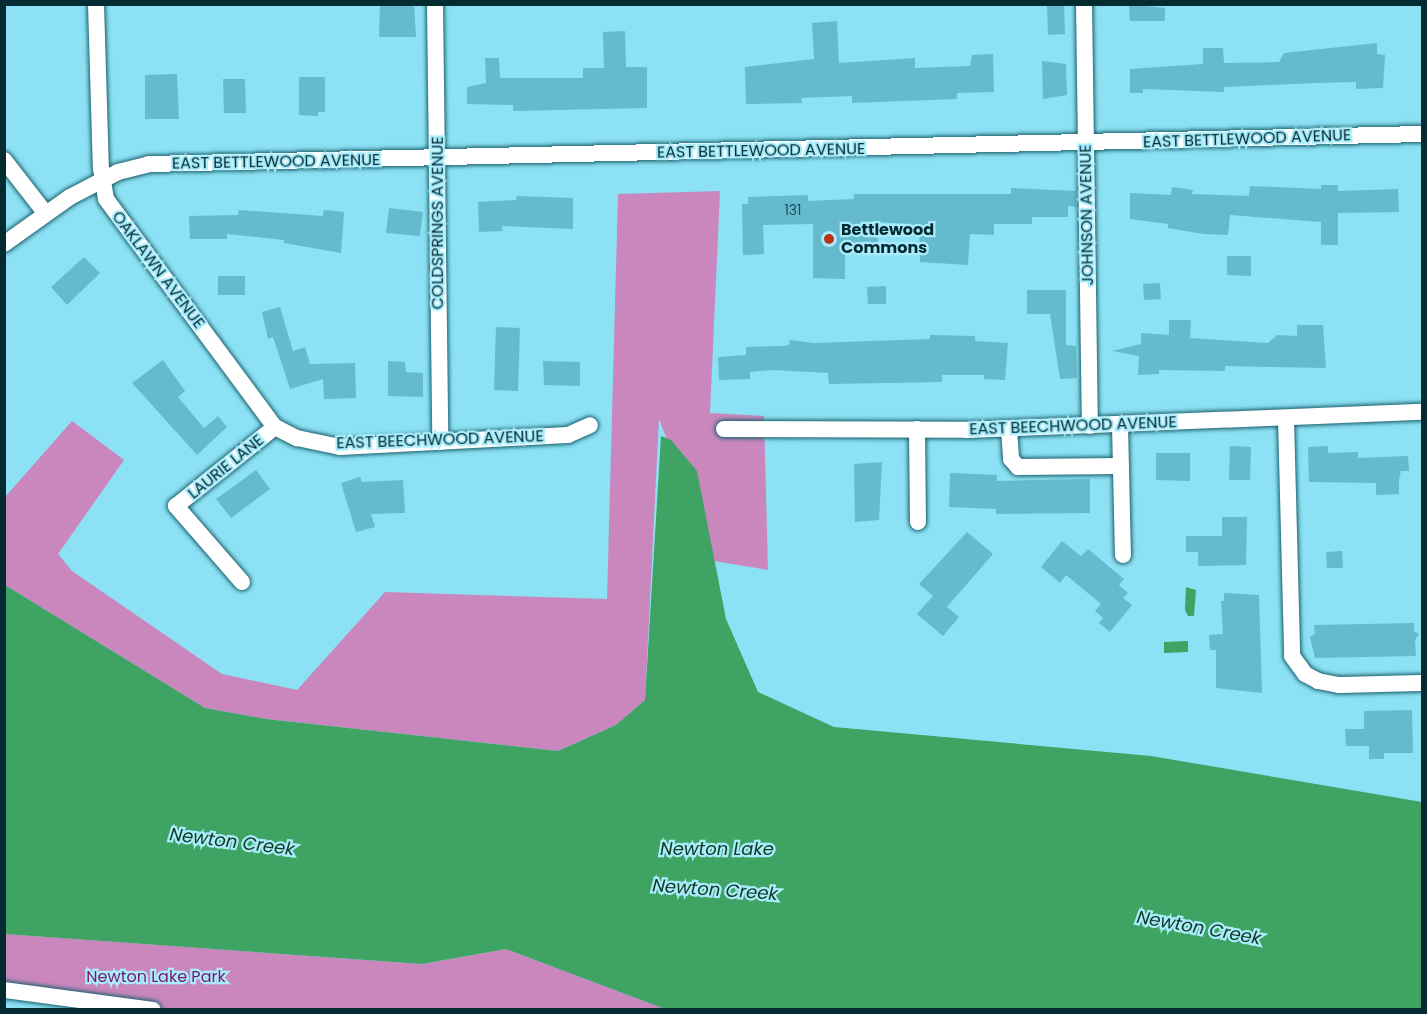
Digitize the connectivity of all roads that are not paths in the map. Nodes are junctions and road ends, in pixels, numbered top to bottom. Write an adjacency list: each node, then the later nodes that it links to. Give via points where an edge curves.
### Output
1 (96, 4): 8 (street, OAKLAWN AVENUE)
2 (435, 4): 6 (street, COLDSPRINGS AVENUE)
3 (1084, 4): 5 (street, JOHNSON AVENUE)
4 (1422, 134): 5 (street, EAST BETTLEWOOD AVENUE)
5 (1086, 144): 6 (street, EAST BETTLEWOOD AVENUE); 15 (street, JOHNSON AVENUE)
6 (437, 159): 8 (street, EAST BETTLEWOOD AVENUE, via 149,164); 20 (street, COLDSPRINGS AVENUE)
7 (4, 160): 9 (street)
8 (103, 180): 9 (street, EAST BETTLEWOOD AVENUE); 19 (street, OAKLAWN AVENUE, via 106,199)
9 (46, 214): 10 (street, EAST BETTLEWOOD AVENUE)
10 (4, 244)
11 (1422, 412): 12 (street, EAST BEECHWOOD AVENUE)
12 (1286, 419): 14 (street, EAST BEECHWOOD AVENUE); 25 (street, via 1292,656 1305,674 1339,685)
13 (590, 425): 20 (street, EAST BEECHWOOD AVENUE, via 568,435)
14 (1120, 425): 15 (street, EAST BEECHWOOD AVENUE); 21 (street)
15 (1090, 426): 18 (street, EAST BEECHWOOD AVENUE)
16 (724, 429): 17 (street, EAST BEECHWOOD AVENUE)
17 (917, 429): 18 (street, EAST BEECHWOOD AVENUE); 22 (street)
18 (1009, 429): 21 (street, via 1011,459 1018,467)
19 (282, 431): 20 (street, EAST BEECHWOOD AVENUE, via 340,447); 24 (street, LAURIE LANE, via 176,507)
20 (440, 442)
21 (1121, 466): 23 (street)
22 (918, 522)
23 (1123, 555)
24 (242, 582)
25 (1422, 683)
26 (4, 990): 27 (street)
27 (153, 1010)

